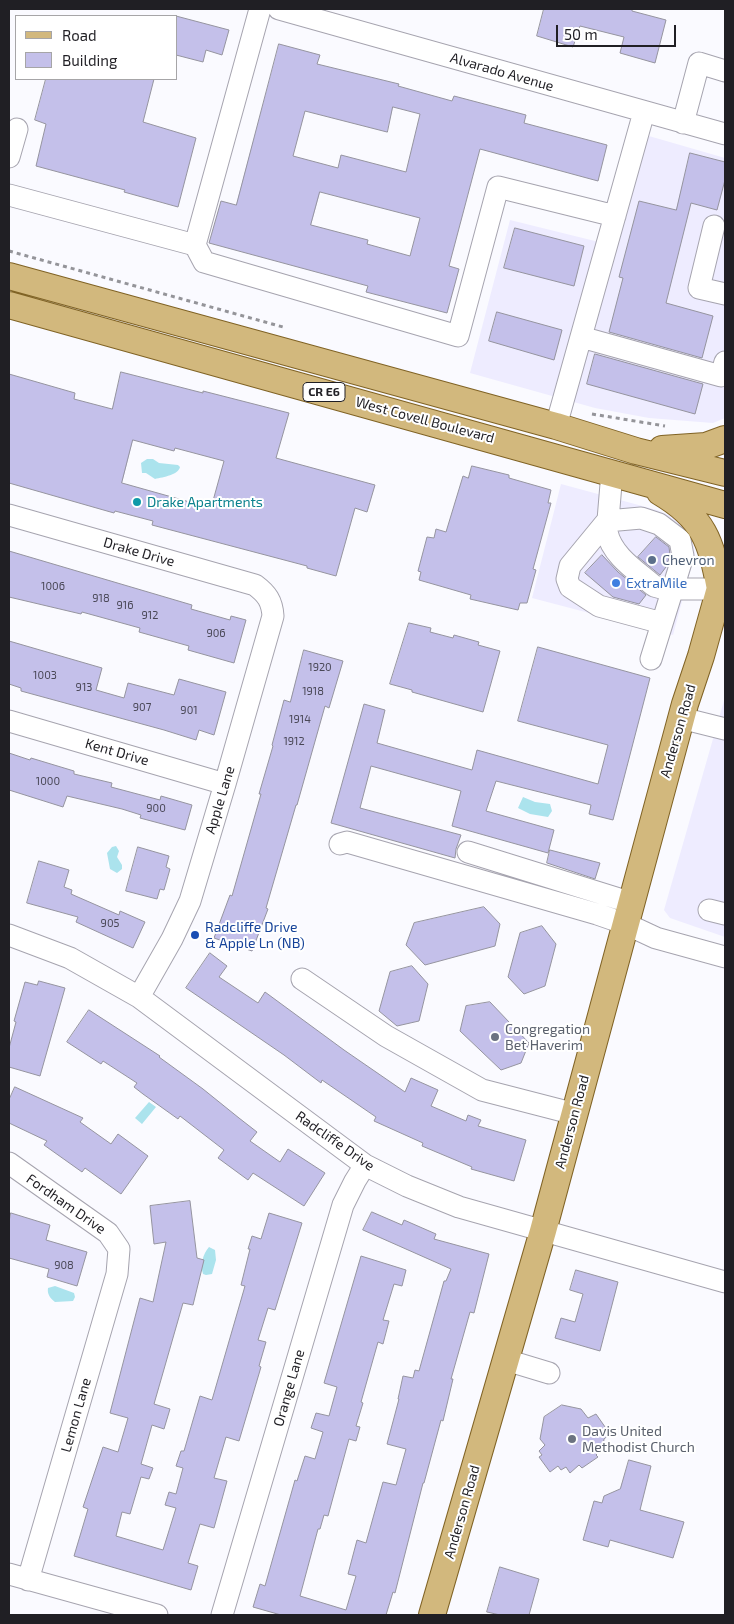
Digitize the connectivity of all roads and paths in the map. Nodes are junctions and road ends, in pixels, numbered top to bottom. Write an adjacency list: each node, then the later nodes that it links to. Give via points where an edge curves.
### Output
1 (260, 9): 12 (street)
2 (279, 9): 4 (street, Alvarado Avenue)
3 (725, 71): 5 (street, via 699,64)
4 (644, 112): 5 (street, Alvarado Avenue); 10 (street)
5 (684, 123): 7 (street, Alvarado Avenue)
6 (17, 129): 8 (street)
7 (725, 134)
8 (9, 158)
9 (9, 195): 12 (street)
10 (615, 216): 12 (street, via 498,187 458,336 204,262); 18 (street)
11 (714, 226): 15 (street, via 699,288)
12 (195, 245)
13 (9, 251): 17 (path)
14 (9, 276): 20 (main road, West Covell Boulevard / CR E6)
15 (725, 294)
16 (9, 305): 24 (main road, West Covell Boulevard / CR E6)
17 (285, 328)
18 (581, 337): 19 (street, via 721,376); 20 (street)
19 (725, 362)
20 (558, 415): 21 (path, via 593,414); 23 (main road, West Covell Boulevard / CR E6)
21 (672, 427)
22 (725, 439): 23 (main road, via 706,446)
23 (636, 450): 25 (main road, West Covell Boulevard / CR E6)
24 (612, 472): 26 (main road, West Covell Boulevard / CR E6); 29 (street)
25 (725, 473)
26 (639, 480): 27 (main road, West Covell Boulevard / CR E6); 30 (main road, via 669,497 697,522)
27 (725, 505)
28 (9, 515): 32 (street, Drake Drive, via 255,585)
29 (607, 521): 31 (street, via 609,540 615,551 654,586); 31 (street, via 641,518 659,524 680,540 683,556); 34 (street, via 570,566 567,579 570,587 599,606)
30 (723, 579): 31 (street); 35 (main road, Anderson Road)
31 (672, 589): 34 (street)
32 (267, 594): 41 (street, Apple Lane, via 273,616)
33 (725, 620): 35 (main road)
34 (662, 623): 36 (street)
35 (701, 656): 37 (main road, Anderson Road)
36 (651, 659)
37 (683, 711): 38 (street); 40 (street); 44 (main road, Anderson Road)
38 (725, 715)
39 (9, 720): 41 (street, Kent Drive)
40 (725, 729)
41 (225, 784): 48 (street, Apple Lane, via 190,900)
42 (340, 844): 44 (street, via 347,842 587,911)
43 (468, 852): 44 (street)
44 (629, 913): 46 (street, via 656,938); 49 (main road, Anderson Road)
45 (9, 935): 48 (street, Radcliffe Drive, via 70,958)
46 (725, 957)
47 (302, 979): 49 (street, via 386,1036 482,1090)
48 (139, 996): 51 (street, Radcliffe Drive)
49 (575, 1114): 52 (main road, Anderson Road)
50 (9, 1163): 53 (street, Fordham Drive, via 108,1233)
51 (365, 1165): 52 (street, Radcliffe Drive, via 460,1207); 59 (street, Orange Lane, via 343,1205)
52 (543, 1231): 54 (street, Radcliffe Drive); 55 (main road, Anderson Road)
53 (119, 1249): 57 (street, Lemon Lane, via 117,1274)
54 (725, 1282)
55 (506, 1360): 56 (street); 60 (main road, Anderson Road)
56 (549, 1373)
57 (18, 1577): 58 (street)
58 (157, 1615)
59 (222, 1615)
60 (432, 1615)

